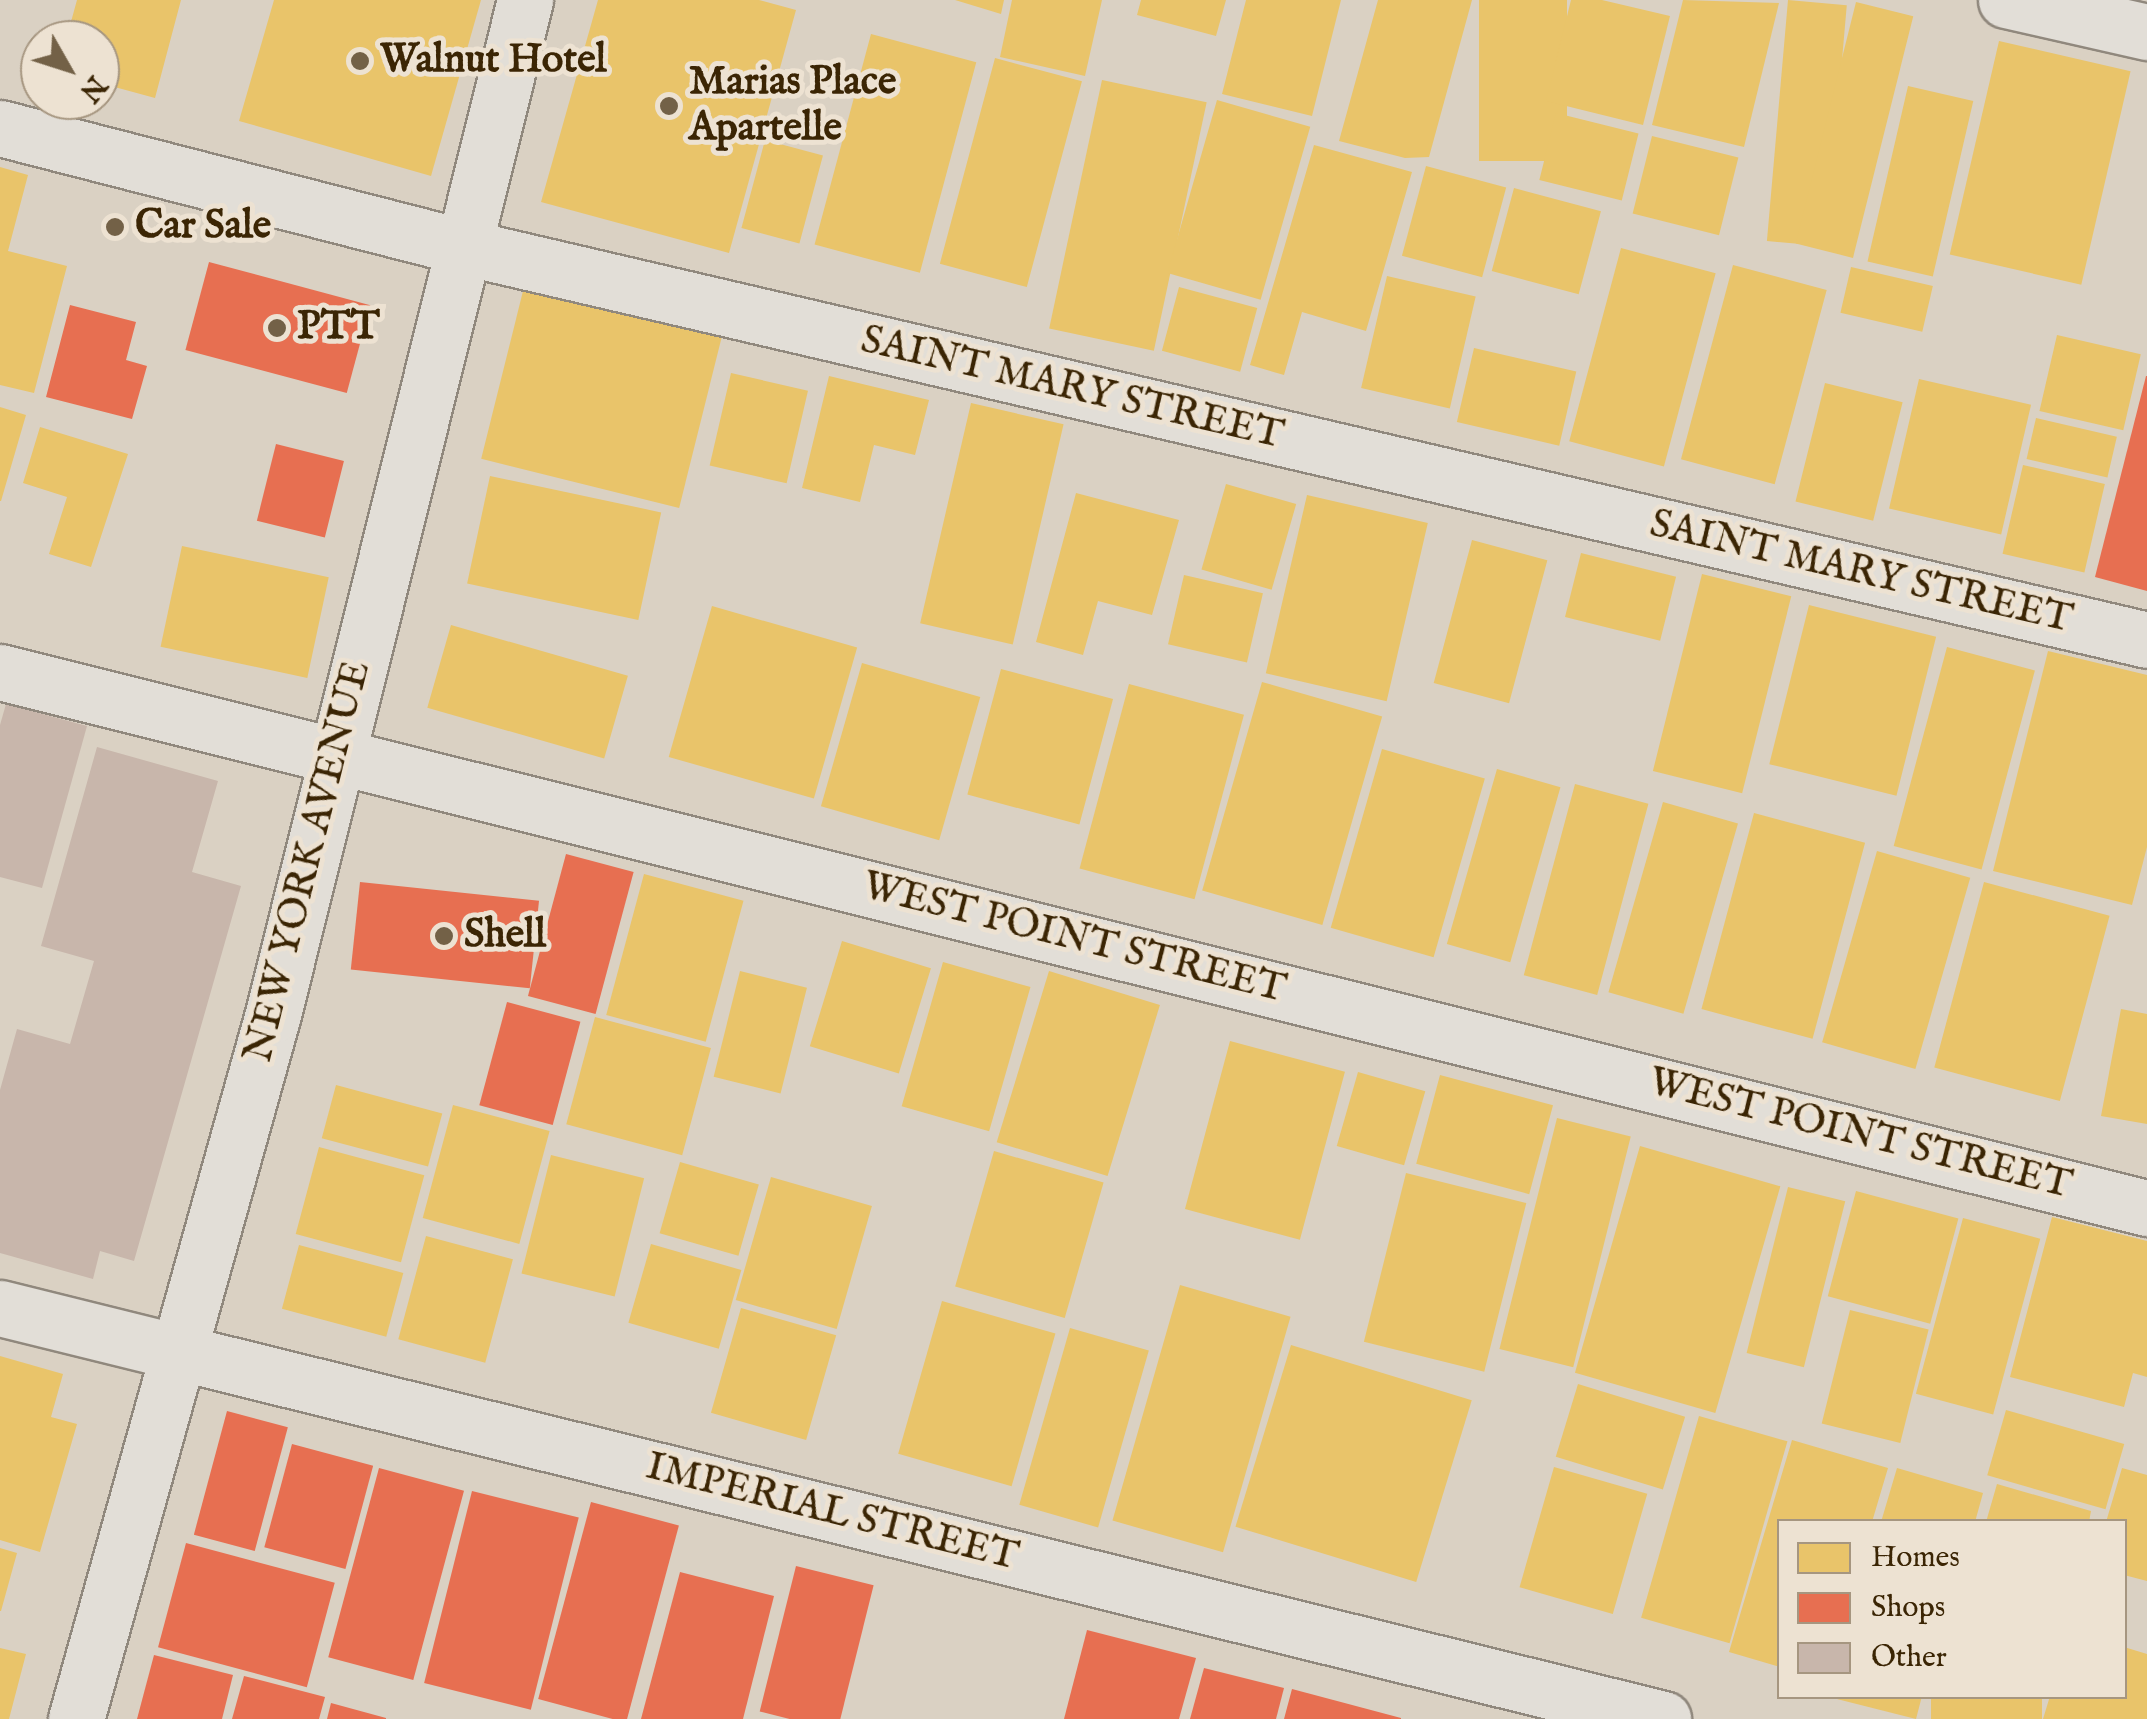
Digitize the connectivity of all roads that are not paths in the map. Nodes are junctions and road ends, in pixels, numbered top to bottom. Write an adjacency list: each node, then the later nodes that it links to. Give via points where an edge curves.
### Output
1 (526, 0): 5 (street, NEW YORK AVENUE)
2 (2006, 0): 3 (street)
3 (2147, 32)
4 (0, 128): 5 (street, SAINT MARY STREET)
5 (464, 247): 6 (street, SAINT MARY STREET); 8 (street, NEW YORK AVENUE)
6 (2147, 640)
7 (0, 672): 8 (street, WEST POINT STREET)
8 (337, 756): 9 (street, WEST POINT STREET); 11 (street, NEW YORK AVENUE, via 273,1014)
9 (2147, 1208)
10 (0, 1308): 11 (street, IMPERIAL STREET)
11 (174, 1351): 12 (street, NEW YORK AVENUE); 13 (street, IMPERIAL STREET)
12 (76, 1719)
13 (1664, 1719)

